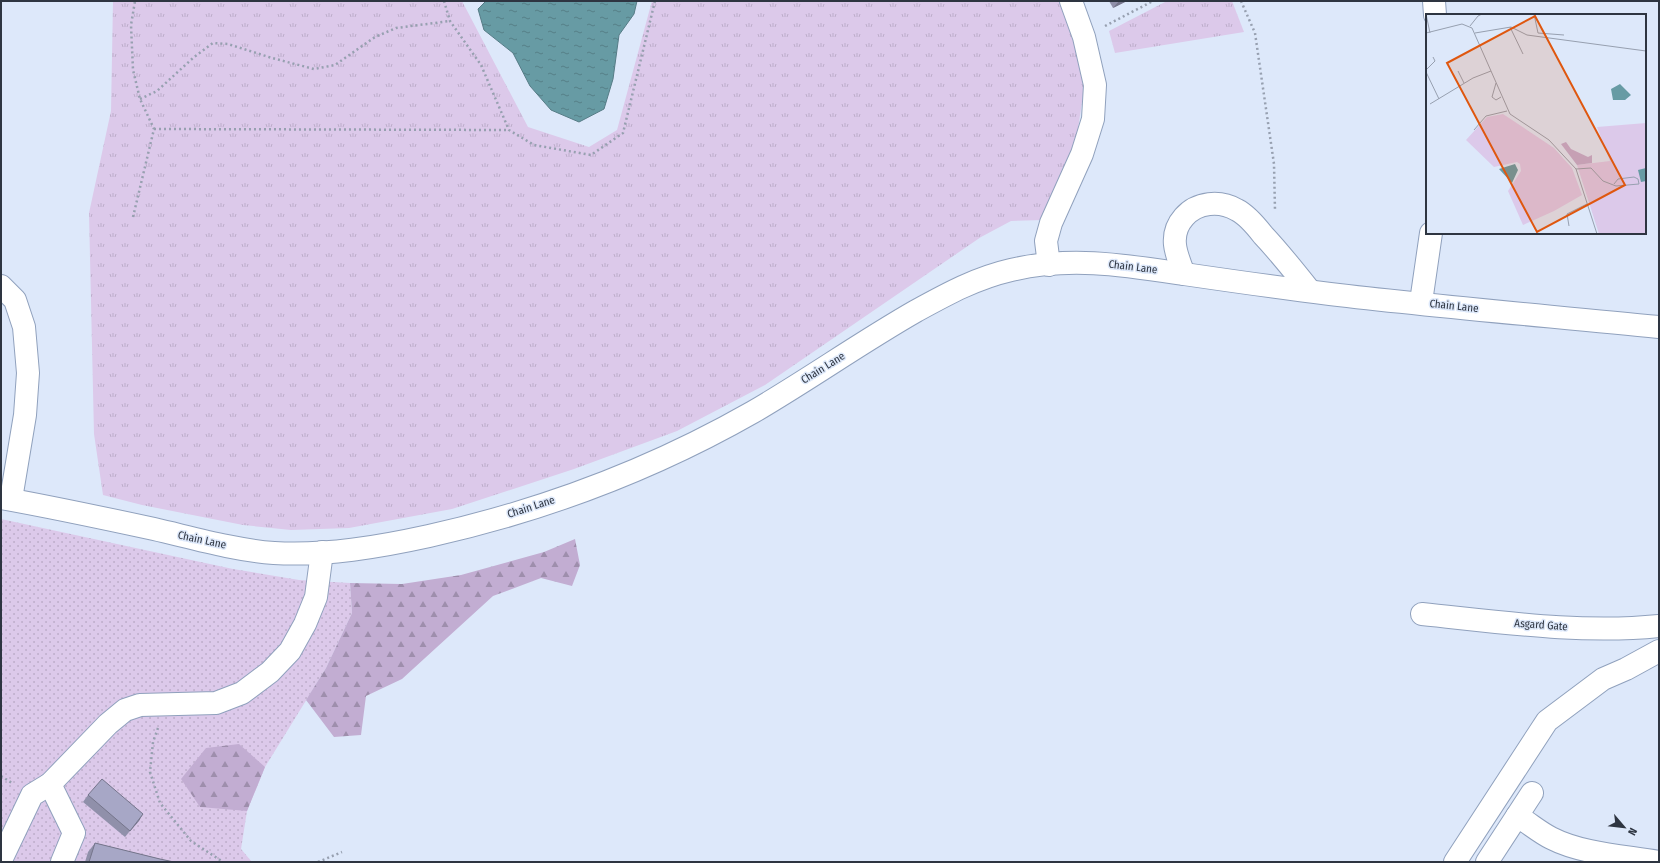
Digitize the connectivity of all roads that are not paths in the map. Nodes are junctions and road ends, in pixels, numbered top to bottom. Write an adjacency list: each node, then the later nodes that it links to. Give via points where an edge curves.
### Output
1 (1071, 1): 5 (street, via 1084,37 1095,85 1093,119 1082,154 1051,223 1046,241)
2 (1434, 1): 3 (street)
3 (1435, 14)
4 (1430, 234): 9 (street)
5 (1049, 265): 6 (street, Chain Lane, via 1083,262 1119,264); 12 (street, Chain Lane, via 1014,269 959,287 698,442 584,489 459,529 382,546)
6 (1184, 274): 8 (street, Chain Lane); 8 (street, via 1175,251 1179,222 1189,212 1206,204 1220,204 1247,217)
7 (1, 286): 11 (street, via 15,300 24,327 28,373 25,415)
8 (1310, 291): 9 (street, Chain Lane)
9 (1421, 302): 10 (street, Chain Lane)
10 (1659, 327)
11 (6, 498): 12 (street, Chain Lane, via 211,543 273,553)
12 (322, 552): 16 (street, via 316,597 305,624 290,651 270,672 242,693 216,703 140,705 125,710)
13 (1422, 614): 14 (street, Asgard Gate, via 1545,626 1630,629)
14 (1659, 626)
15 (1659, 651): 21 (street, via 1603,679 1547,721)
16 (50, 784): 19 (street, via 32,794); 20 (street, via 74,833)
17 (1532, 793): 18 (street)
18 (1517, 816): 22 (street); 23 (street, via 1552,838 1571,846)
19 (1, 860)
20 (62, 862)
21 (1455, 862)
22 (1487, 862)
23 (1659, 862)

